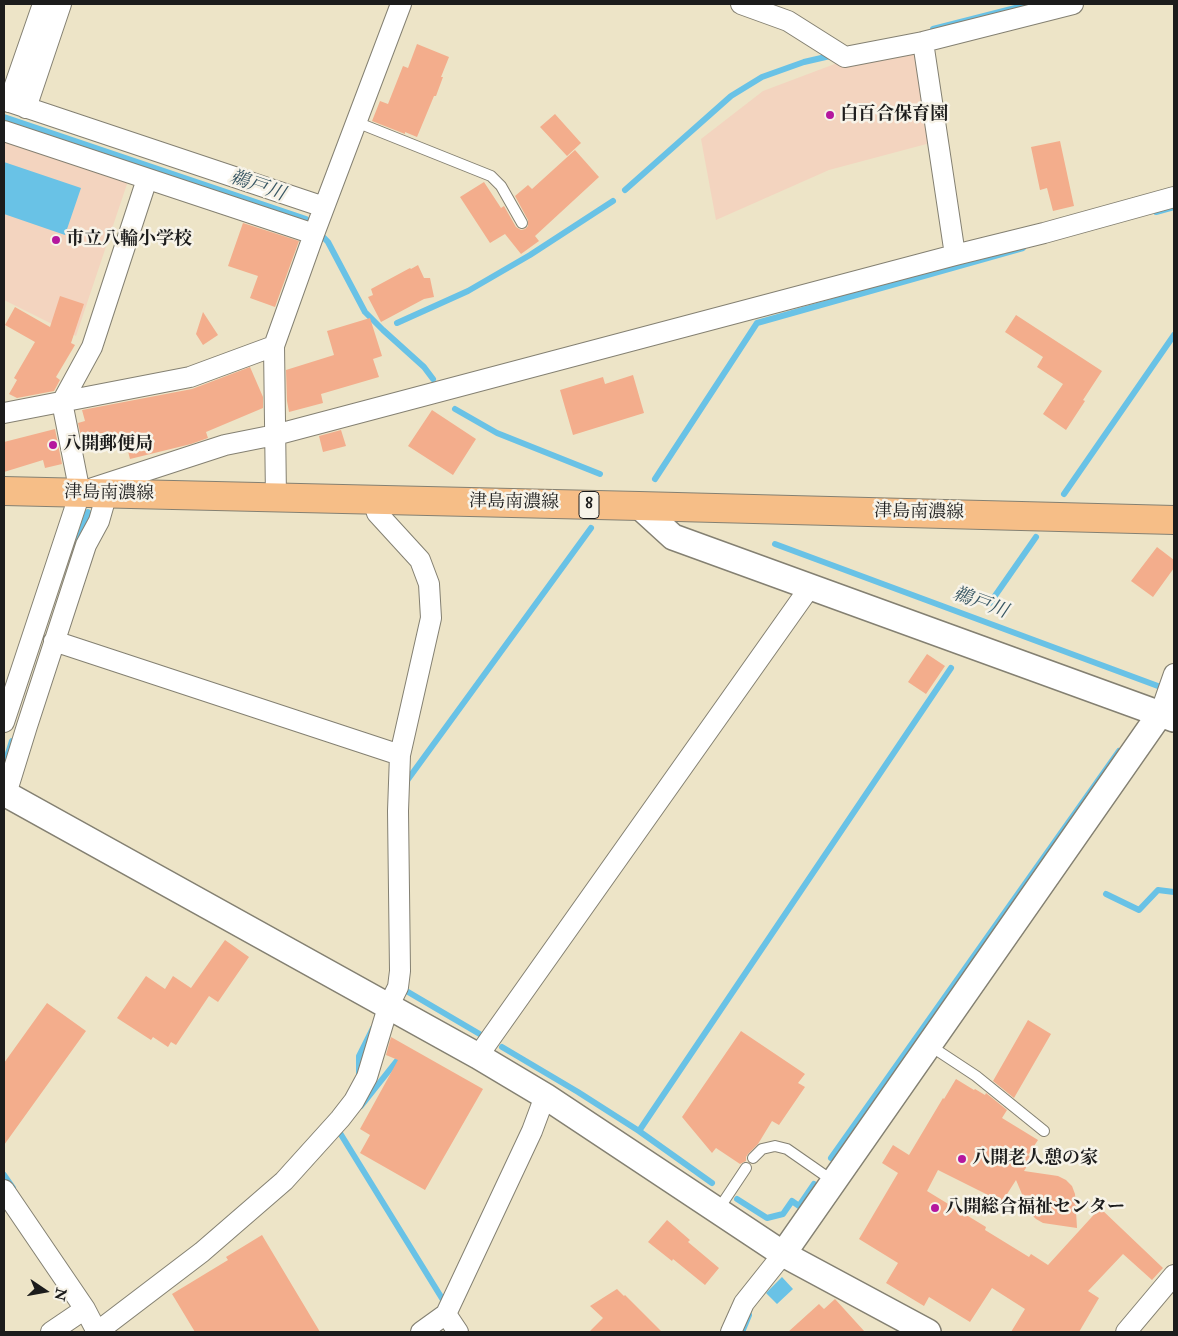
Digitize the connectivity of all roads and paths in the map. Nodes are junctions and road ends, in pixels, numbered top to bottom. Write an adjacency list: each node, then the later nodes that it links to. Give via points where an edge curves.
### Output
1 (43, 4): 7 (street)
2 (61, 4): 7 (street)
3 (401, 4): 8 (street)
4 (741, 4): 6 (street, via 788,21 846,57)
5 (1073, 4): 6 (street)
6 (924, 42): 14 (street)
7 (13, 103): 12 (street)
8 (356, 122): 12 (street); 13 (lane, via 491,176 501,186)
9 (4, 131): 10 (street)
10 (147, 179): 12 (street); 16 (street, via 92,348)
11 (1174, 197): 14 (street)
12 (320, 219): 15 (street)
13 (522, 222)
14 (955, 256): 18 (street)
15 (274, 346): 16 (street, via 190,376); 18 (street)
16 (62, 402): 17 (street); 20 (street)
17 (4, 413)
18 (275, 435): 20 (street, via 226,445); 22 (street)
19 (4, 492): 20 (main road, 津島南濃線 / 8)
20 (80, 493): 21 (main road, 津島南濃線 / 8); 30 (street)
21 (107, 493): 22 (main road, 津島南濃線 / 8); 27 (street)
22 (276, 498): 23 (main road, 津島南濃線 / 8)
23 (373, 500): 24 (main road, 津島南濃線 / 8); 31 (street, via 377,513 420,560 429,584 431,618)
24 (639, 506): 25 (main road, 津島南濃線 / 8); 26 (street, via 673,537)
25 (1174, 520)
26 (810, 587): 29 (street); 35 (street)
27 (54, 641): 31 (street); 32 (street)
28 (1174, 675): 29 (street)
29 (1166, 712): 34 (street)
30 (4, 722)
31 (400, 756): 33 (street, via 400,972 398,987)
32 (5, 794): 33 (street)
33 (388, 1007): 35 (street); 48 (street, via 367,1077 340,1119 284,1181 202,1252)
34 (929, 1045): 37 (lane, via 976,1076); 40 (street)
35 (478, 1056): 36 (street)
36 (545, 1096): 42 (street); 46 (street, via 528,1140)
37 (1044, 1131)
38 (753, 1158): 40 (lane, via 762,1149 775,1146 786,1149)
39 (746, 1168): 42 (lane)
40 (834, 1182): 43 (street)
41 (4, 1190): 45 (street)
42 (718, 1210): 43 (street)
43 (783, 1254): 51 (street, via 744,1304); 52 (street)
44 (1174, 1275): 53 (street)
45 (85, 1309): 47 (street); 48 (street)
46 (446, 1314): 49 (street); 50 (street)
47 (51, 1332)
48 (97, 1332)
49 (421, 1332)
50 (458, 1332)
51 (731, 1332)
52 (928, 1332)
53 (1126, 1332)

